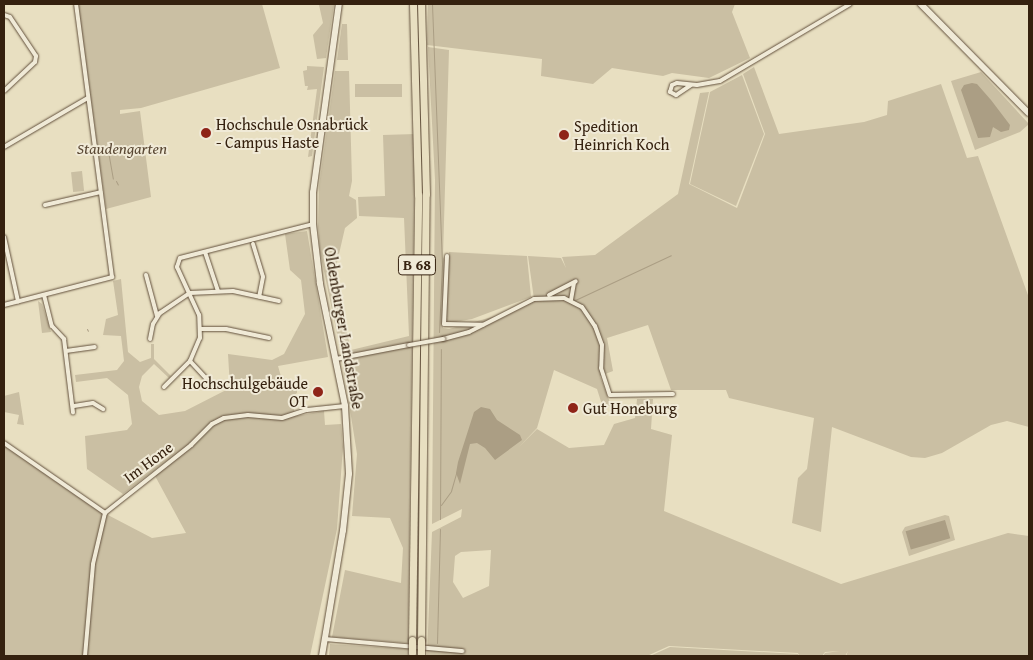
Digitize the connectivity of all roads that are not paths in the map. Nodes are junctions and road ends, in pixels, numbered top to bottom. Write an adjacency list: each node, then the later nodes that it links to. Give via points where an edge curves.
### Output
1 (76, 4): 10 (street)
2 (339, 4): 15 (street, Oldenburger Landstraße, via 315,176)
3 (413, 4): 50 (highway, B 68, bridge, via 418,186)
4 (421, 4): 51 (highway, B 68, bridge, via 426,194)
5 (850, 4): 8 (street, via 720,81)
6 (921, 4): 11 (street)
7 (4, 15): 9 (street, via 10,17 36,56 35,62)
8 (691, 85): 8 (street, via 676,95 670,92 672,85)
9 (4, 91)
10 (88, 98): 12 (street); 13 (street)
11 (1029, 113)
12 (4, 147)
13 (102, 192): 14 (street); 23 (street, via 112,275)
14 (45, 205)
15 (313, 224): 18 (street); 37 (street, Oldenburger Landstraße, via 320,284)
16 (4, 238): 26 (street)
17 (253, 244): 25 (street, via 263,277)
18 (205, 252): 21 (street); 22 (street, via 176,262)
19 (447, 256): 31 (street, via 444,324)
20 (146, 275): 30 (street)
21 (218, 291): 22 (street); 25 (street)
22 (190, 293): 30 (street); 32 (street)
23 (44, 295): 26 (street); 36 (street, via 52,326 64,339)
24 (547, 296): 28 (street); 28 (street, via 576,281 571,291); 31 (street, via 519,305)
25 (259, 297): 27 (street)
26 (18, 301): 29 (street)
27 (279, 301)
28 (572, 301): 41 (street, via 589,315 599,337 601,368 610,395)
29 (4, 305)
30 (157, 316): 34 (street)
31 (483, 325): 37 (street, bridge, via 443,339)
32 (200, 329): 33 (street, via 226,329); 38 (street, via 197,348)
33 (269, 338)
34 (150, 339)
35 (95, 347): 36 (street)
36 (66, 351): 42 (street)
37 (336, 359): 43 (street, Oldenburger Landstraße)
38 (190, 361): 39 (street); 40 (street)
39 (206, 378)
40 (164, 387)
41 (673, 394)
42 (74, 406): 44 (street, via 93,403); 45 (street)
43 (345, 406): 47 (street, Im Hone, via 307,410 282,418 248,415 224,418 212,424 192,445); 48 (street, Oldenburger Landstraße, via 350,454 347,505)
44 (103, 409)
45 (73, 412)
46 (4, 443): 47 (street)
47 (105, 513): 52 (street, via 93,564)
48 (324, 640): 49 (street); 53 (street, Oldenburger Landstraße)
49 (462, 651)
50 (412, 655)
51 (420, 655)
52 (86, 656)
53 (322, 656)

